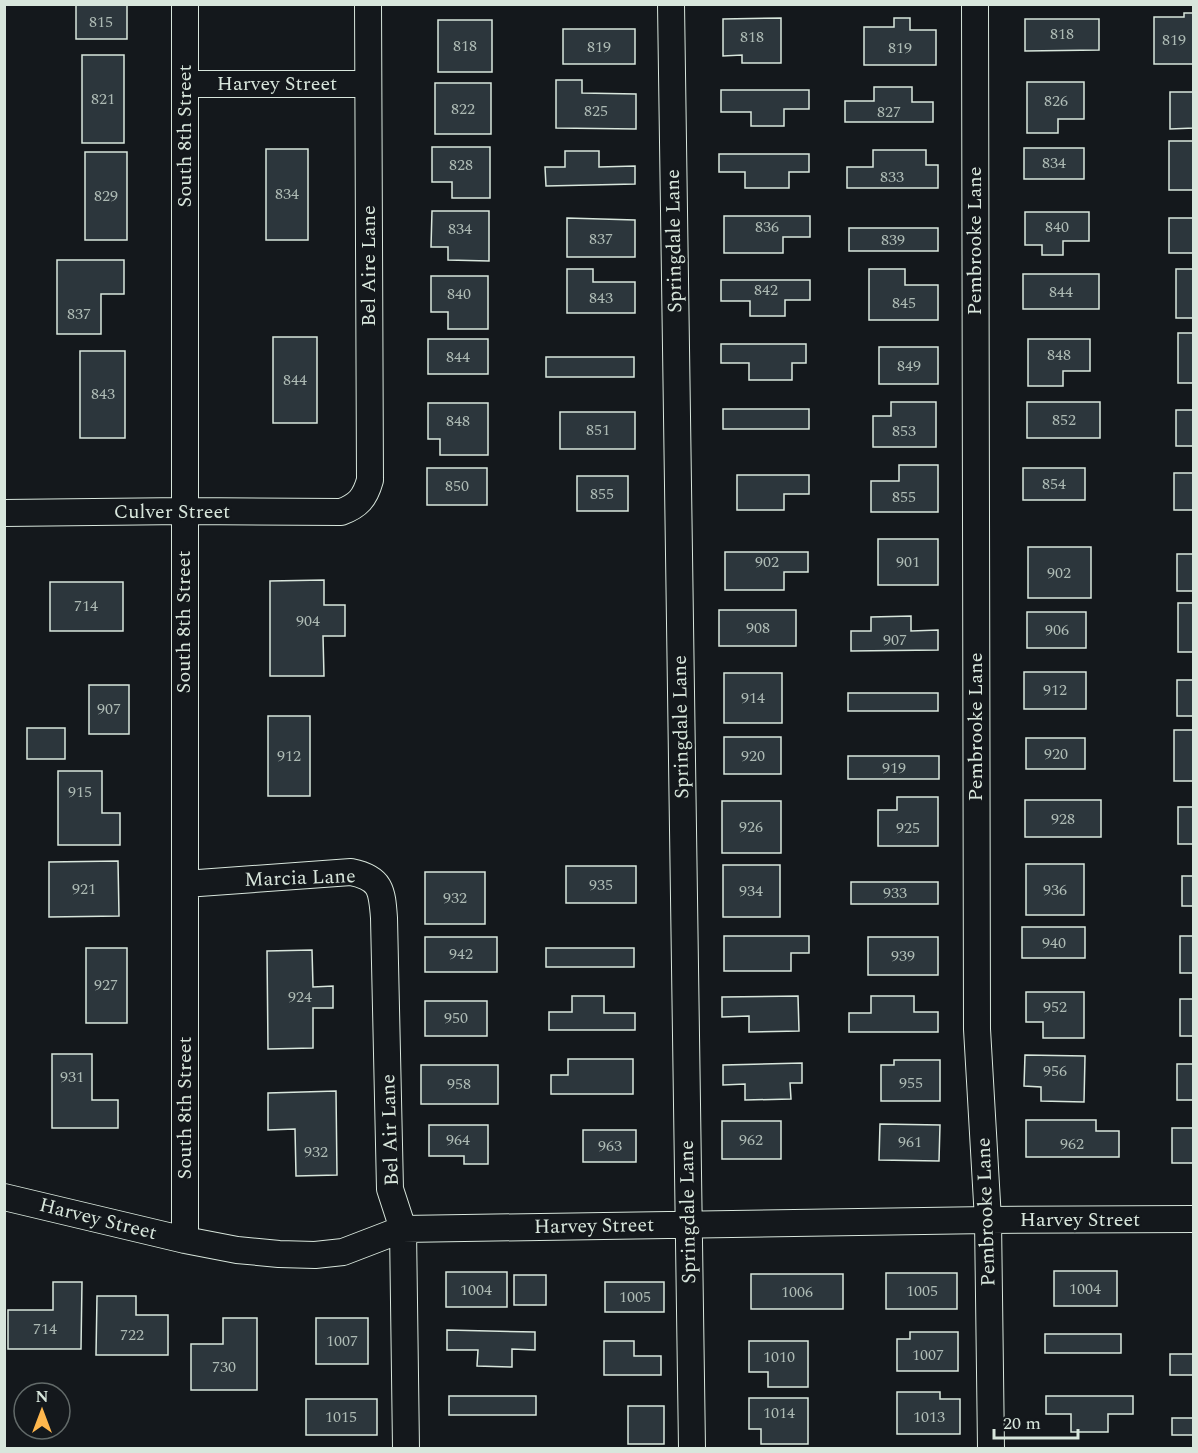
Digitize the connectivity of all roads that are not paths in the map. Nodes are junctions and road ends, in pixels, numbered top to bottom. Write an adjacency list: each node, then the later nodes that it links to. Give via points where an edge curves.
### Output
1 (185, 4): 5 (street, South 8th Street)
2 (368, 4): 6 (street, Bel Aire Lane)
3 (671, 4): 15 (street, Springdale Lane)
4 (975, 4): 13 (street, Pembrooke Lane, via 976,1029)
5 (186, 84): 6 (street, Harvey Street); 7 (street, South 8th Street)
6 (368, 84): 8 (street, Bel Aire Lane, via 370,480 360,502)
7 (184, 511): 8 (street, Culver Street); 9 (street, Culver Street); 10 (street, South 8th Street)
8 (340, 512)
9 (4, 513)
10 (185, 884): 11 (street, Marcia Lane, via 351,872 372,878 378,885); 17 (street, South 8th Street)
11 (384, 918): 16 (street, Bel Air Lane, via 390,1189)
12 (4, 1197): 17 (street, Harvey Street)
13 (988, 1220): 14 (street, Harvey Street); 15 (street, Harvey Street); 20 (street, Pembrooke Lane)
14 (1194, 1220)
15 (688, 1224): 16 (street, Harvey Street); 19 (street, Springdale Lane)
16 (403, 1229): 17 (street, Harvey Street, via 343,1252 315,1255 237,1250); 18 (street, Bel Air Lane)
17 (185, 1240)
18 (406, 1449)
19 (692, 1449)
20 (991, 1449)

